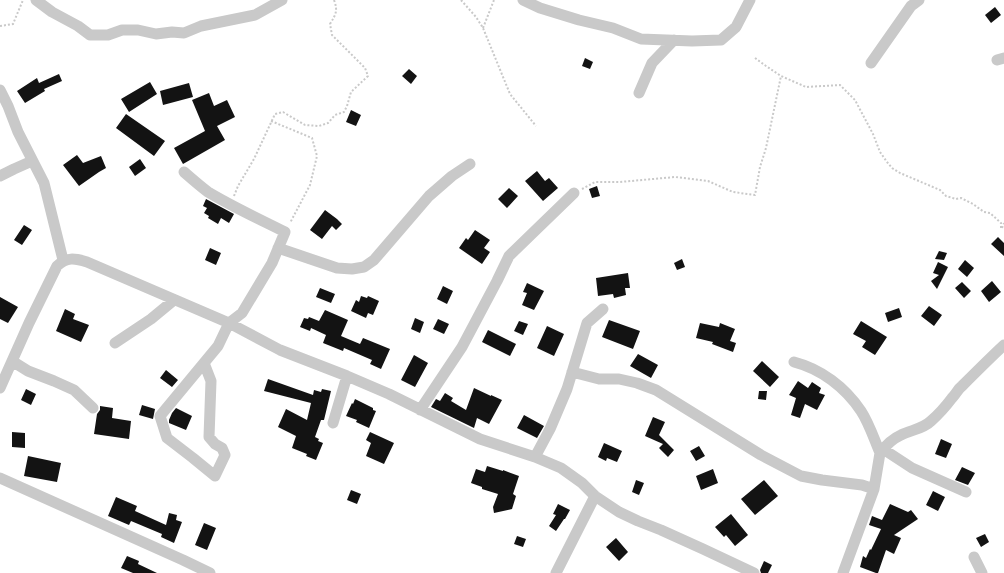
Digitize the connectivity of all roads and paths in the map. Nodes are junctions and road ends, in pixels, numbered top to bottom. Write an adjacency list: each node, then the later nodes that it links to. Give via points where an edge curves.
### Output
1 (23, 0): 10 (path, via 13,24)
2 (36, 0): 3 (street, via 90,35 108,35 122,30 156,34 184,33 201,26 255,16)
3 (282, 0)
4 (334, 0): 18 (path, via 337,8 330,24 332,35 366,68 368,76 351,92 344,112 335,115 328,123 319,126 306,125 283,112 275,114)
5 (462, 0): 11 (path)
6 (494, 0): 11 (path)
7 (523, 0): 12 (street, via 540,8 613,28 641,39)
8 (750, 0): 12 (street, via 736,27 721,40)
9 (919, 0): 14 (street, via 911,6)
10 (0, 26)
11 (483, 28): 19 (path, via 510,94)
12 (674, 40): 17 (street, via 652,63)
13 (755, 58): 15 (path)
14 (870, 63)
15 (781, 76): 24 (path, via 755,196 733,192 708,180 675,177 595,182); 26 (path, via 806,87 840,85 855,100 880,152 892,168 940,190 946,196 956,200 961,198 990,213 1002,223 1001,229)
16 (0, 90): 20 (street)
17 (639, 93)
18 (271, 121): 25 (path); 27 (path, via 312,138 318,156 310,185)
19 (536, 126)
20 (32, 161): 23 (street); 29 (street, via 44,183)
21 (470, 164): 28 (street, via 429,196 374,260 364,267 337,268)
22 (184, 172): 25 (street, via 207,191)
23 (0, 176)
24 (574, 193): 42 (street, via 510,256 462,347)
25 (230, 204): 27 (street)
26 (1004, 223)
27 (285, 232): 28 (street)
28 (278, 248): 32 (street, via 272,264 242,313)
29 (63, 260): 30 (street, via 75,258); 35 (street, via 57,266)
30 (174, 300): 32 (street); 33 (street)
31 (603, 309): 38 (street, via 587,323)
32 (230, 324): 37 (street, via 218,346); 39 (street, via 280,350)
33 (115, 343)
34 (1004, 345): 44 (street, via 978,369 931,421 886,444)
35 (12, 361): 40 (street); 41 (street, via 28,371 74,390)
36 (794, 362): 44 (street, via 816,370 836,383 848,395 861,411)
37 (204, 363): 37 (street, via 211,381 209,437 222,448 225,455 215,476 167,438 160,416)
38 (572, 372): 45 (street, via 550,429); 47 (street, via 599,379 625,380 656,390 761,455 801,476)
39 (347, 376): 42 (street); 43 (street)
40 (0, 388)
41 (93, 408)
42 (420, 410): 45 (street, via 480,439)
43 (333, 423)
44 (882, 451): 47 (street); 48 (street, via 912,468)
45 (535, 457): 49 (street, via 562,468)
46 (0, 478): 51 (street)
47 (874, 489): 54 (street)
48 (966, 492)
49 (595, 496): 52 (street); 53 (street, via 619,512)
50 (974, 557): 55 (street)
51 (210, 573)
52 (556, 573)
53 (754, 573)
54 (843, 573)
55 (982, 573)

